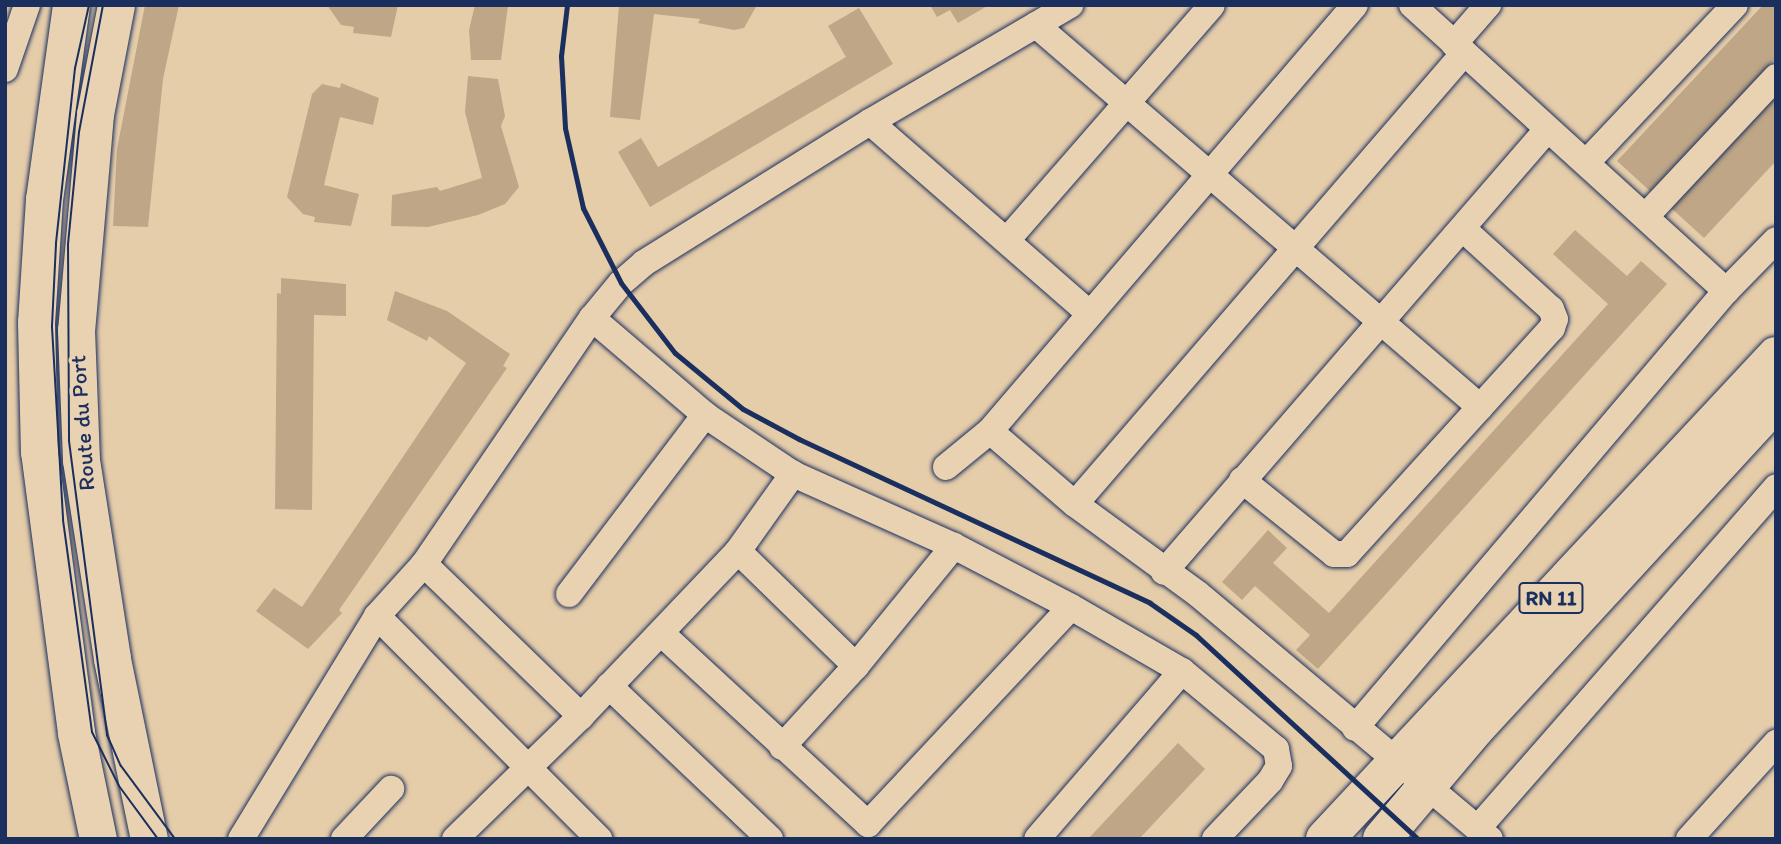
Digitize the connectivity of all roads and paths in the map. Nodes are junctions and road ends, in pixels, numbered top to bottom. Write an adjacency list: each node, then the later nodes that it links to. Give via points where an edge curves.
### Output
1 (27, 5): 12 (street)
2 (71, 5): 58 (main road, Route du Port, via 43,213 36,322 39,451 76,733)
3 (117, 5): 59 (main road, Route du Port, via 95,114 76,330 81,460 112,659)
4 (1070, 5): 10 (street)
5 (1212, 5): 14 (street)
6 (1354, 5): 18 (street)
7 (1412, 5): 11 (street)
8 (1488, 5): 11 (street)
9 (1735, 5): 17 (street)
10 (1036, 25): 14 (street); 15 (street)
11 (1459, 49): 16 (street); 23 (street)
12 (5, 69)
13 (1776, 77): 19 (street)
14 (1128, 102): 18 (street); 21 (street)
15 (870, 122): 21 (street); 26 (street, via 644,263)
16 (1546, 131): 17 (street); 20 (street)
17 (1587, 163): 19 (street)
18 (1210, 174): 23 (street); 25 (street)
19 (1646, 216): 24 (street)
20 (1463, 229): 27 (street); 30 (street, via 1551,309 1555,319)
21 (1008, 239): 25 (street)
22 (1776, 240): 24 (street)
23 (1294, 248): 27 (street); 37 (street)
24 (1726, 291): 50 (street)
25 (1088, 312): 32 (street)
26 (592, 318): 31 (street); 40 (street)
27 (1379, 322): 30 (street); 35 (street)
28 (1776, 356): 53 (highway, RN 11)
29 (1776, 402): 55 (highway, RN 11, via 1475,729)
30 (1480, 407): 35 (street, via 1340,556)
31 (705, 415): 34 (street); 42 (street)
32 (990, 431): 33 (street); 37 (street)
33 (946, 467)
34 (793, 474): 38 (street); 39 (street)
35 (1242, 480): 41 (street)
36 (1776, 487): 57 (street)
37 (1075, 504): 41 (street)
38 (954, 546): 43 (street); 46 (street)
39 (738, 551): 45 (street); 46 (street)
40 (424, 564): 44 (street); 49 (street)
41 (1164, 572): 50 (street, via 1198,594)
42 (569, 594)
43 (1071, 607): 47 (street); 52 (street, via 872,823 863,824)
44 (377, 616): 54 (street); 60 (street)
45 (661, 633): 48 (street); 52 (street)
46 (856, 666): 52 (street)
47 (1182, 671): 65 (street); 66 (street, via 1276,749 1279,766 1270,781)
48 (609, 686): 49 (street); 64 (street)
49 (581, 716): 54 (street)
50 (1355, 728): 53 (street)
51 (1776, 743): 69 (street)
52 (782, 747)
53 (1396, 763): 55 (street); 67 (highway, RN 11)
54 (524, 767): 62 (street); 63 (street)
55 (1429, 787): 57 (street); 68 (highway, RN 11)
56 (391, 789): 61 (street)
57 (1484, 833)
58 (98, 839)
59 (149, 839)
60 (241, 839)
61 (344, 839)
62 (455, 839)
63 (599, 839)
64 (770, 839)
65 (1037, 839)
66 (1215, 839)
67 (1325, 839)
68 (1382, 839)
69 (1689, 839)

